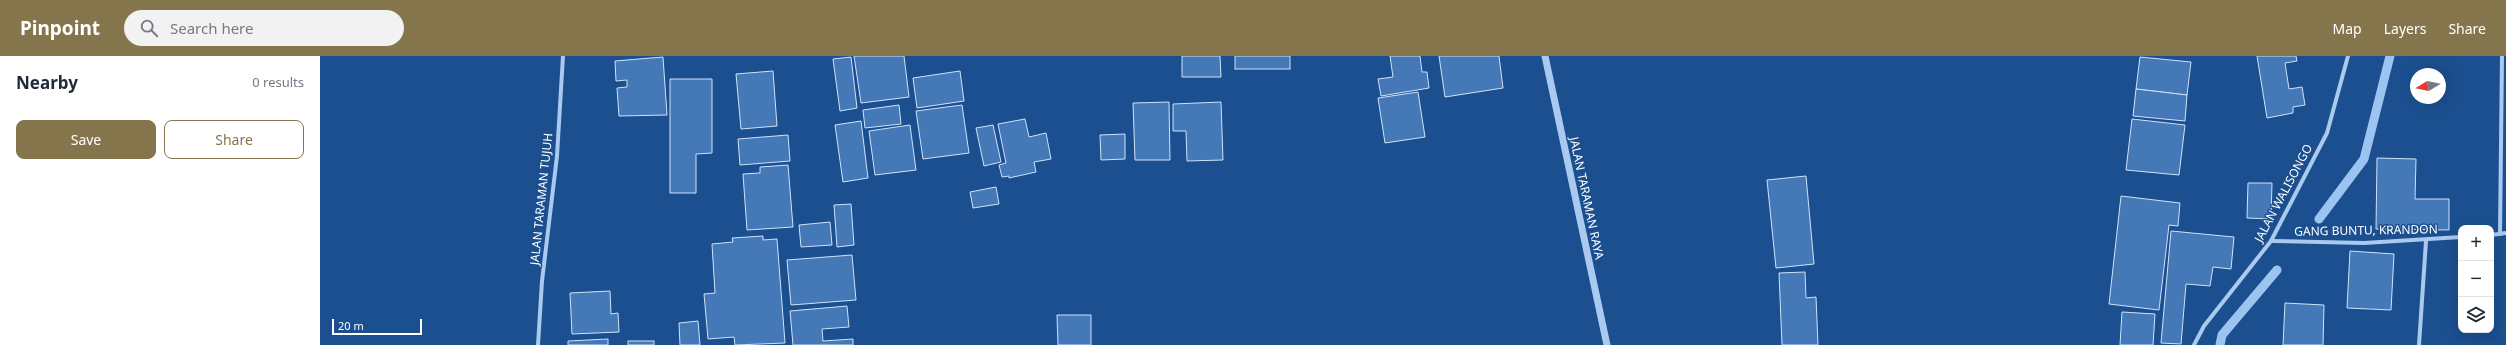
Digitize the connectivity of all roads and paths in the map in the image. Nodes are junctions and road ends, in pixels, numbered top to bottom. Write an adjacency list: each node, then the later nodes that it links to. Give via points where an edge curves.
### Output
1 (563, 56): 11 (street, JALAN TARAMAN TUJUH, via 557,156 542,281)
2 (1545, 56): 12 (street, JALAN TARAMAN RAYA)
3 (2348, 56): 9 (street, JALAN WALISONGO, via 2327,133)
4 (2502, 56): 6 (street)
5 (2506, 233): 6 (street)
6 (2500, 234): 7 (street)
7 (2494, 235)
8 (2458, 238): 10 (street, GANG BUNTU, KRANDON)
9 (2271, 241): 10 (street, GANG BUNTU, KRANDON); 13 (street, JALAN WALISONGO, via 2204,326)
10 (2426, 241): 14 (street)
11 (538, 345)
12 (1607, 345)
13 (2194, 345)
14 (2419, 345)

